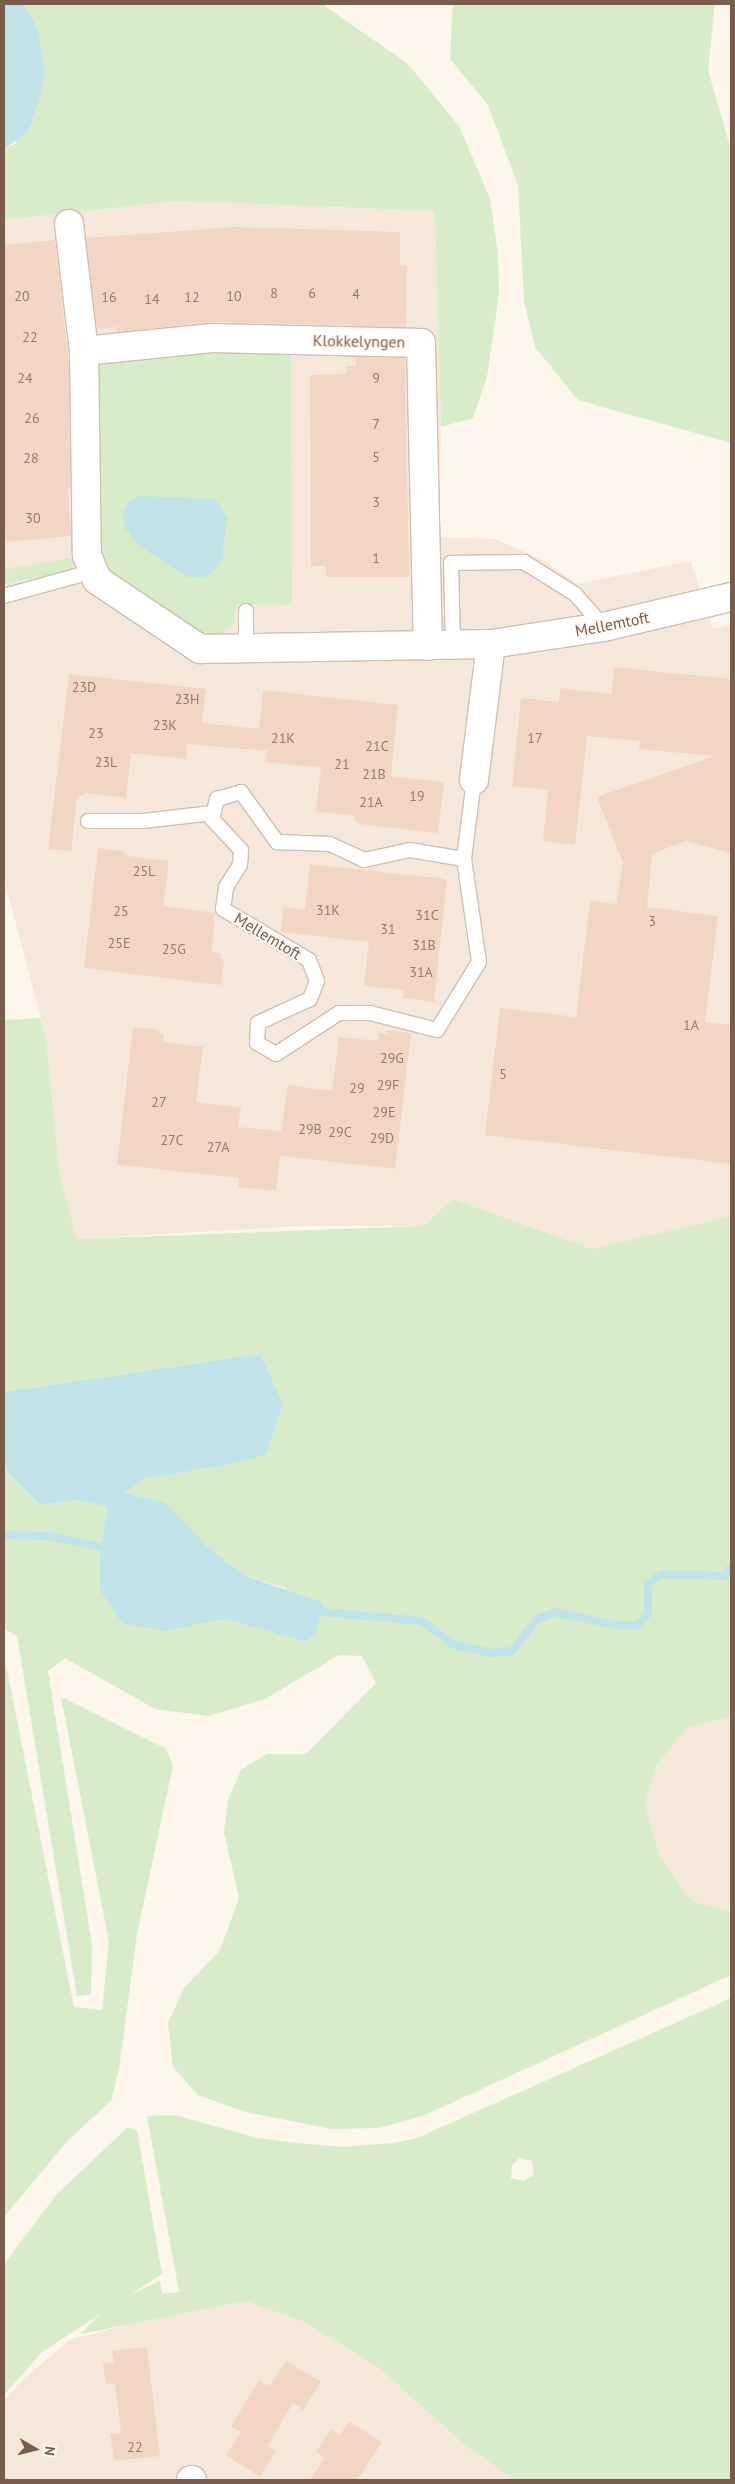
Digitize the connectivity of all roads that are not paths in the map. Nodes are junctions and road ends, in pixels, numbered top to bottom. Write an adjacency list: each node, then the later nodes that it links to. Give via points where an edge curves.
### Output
1 (69, 224): 2 (street)
2 (84, 351): 3 (street, via 87,555); 9 (street, Klokkelyngen, via 212,338 422,343)
3 (94, 571): 4 (lane); 10 (street, Mellemtoft, via 97,580 200,649)
4 (4, 596)
5 (731, 597): 7 (street, Mellemtoft)
6 (246, 611): 10 (lane)
7 (604, 627): 8 (street, Mellemtoft); 9 (lane, via 574,594 524,562 451,563)
8 (491, 644): 9 (street, Mellemtoft); 11 (street, Mellemtoft)
9 (441, 646): 10 (street, Mellemtoft)
10 (246, 648)
11 (474, 780): 14 (lane, Mellemtoft)
12 (213, 813): 13 (lane, via 143,821); 14 (lane, via 217,799 241,792 277,842 330,844 364,860 410,850); 14 (lane, Mellemtoft, via 212,819 241,850 240,865 226,887 223,909 309,960 317,981 310,999 258,1023 257,1043 276,1054 339,1013 370,1013 437,1030 479,962)
13 (88, 822)
14 (464, 859)

